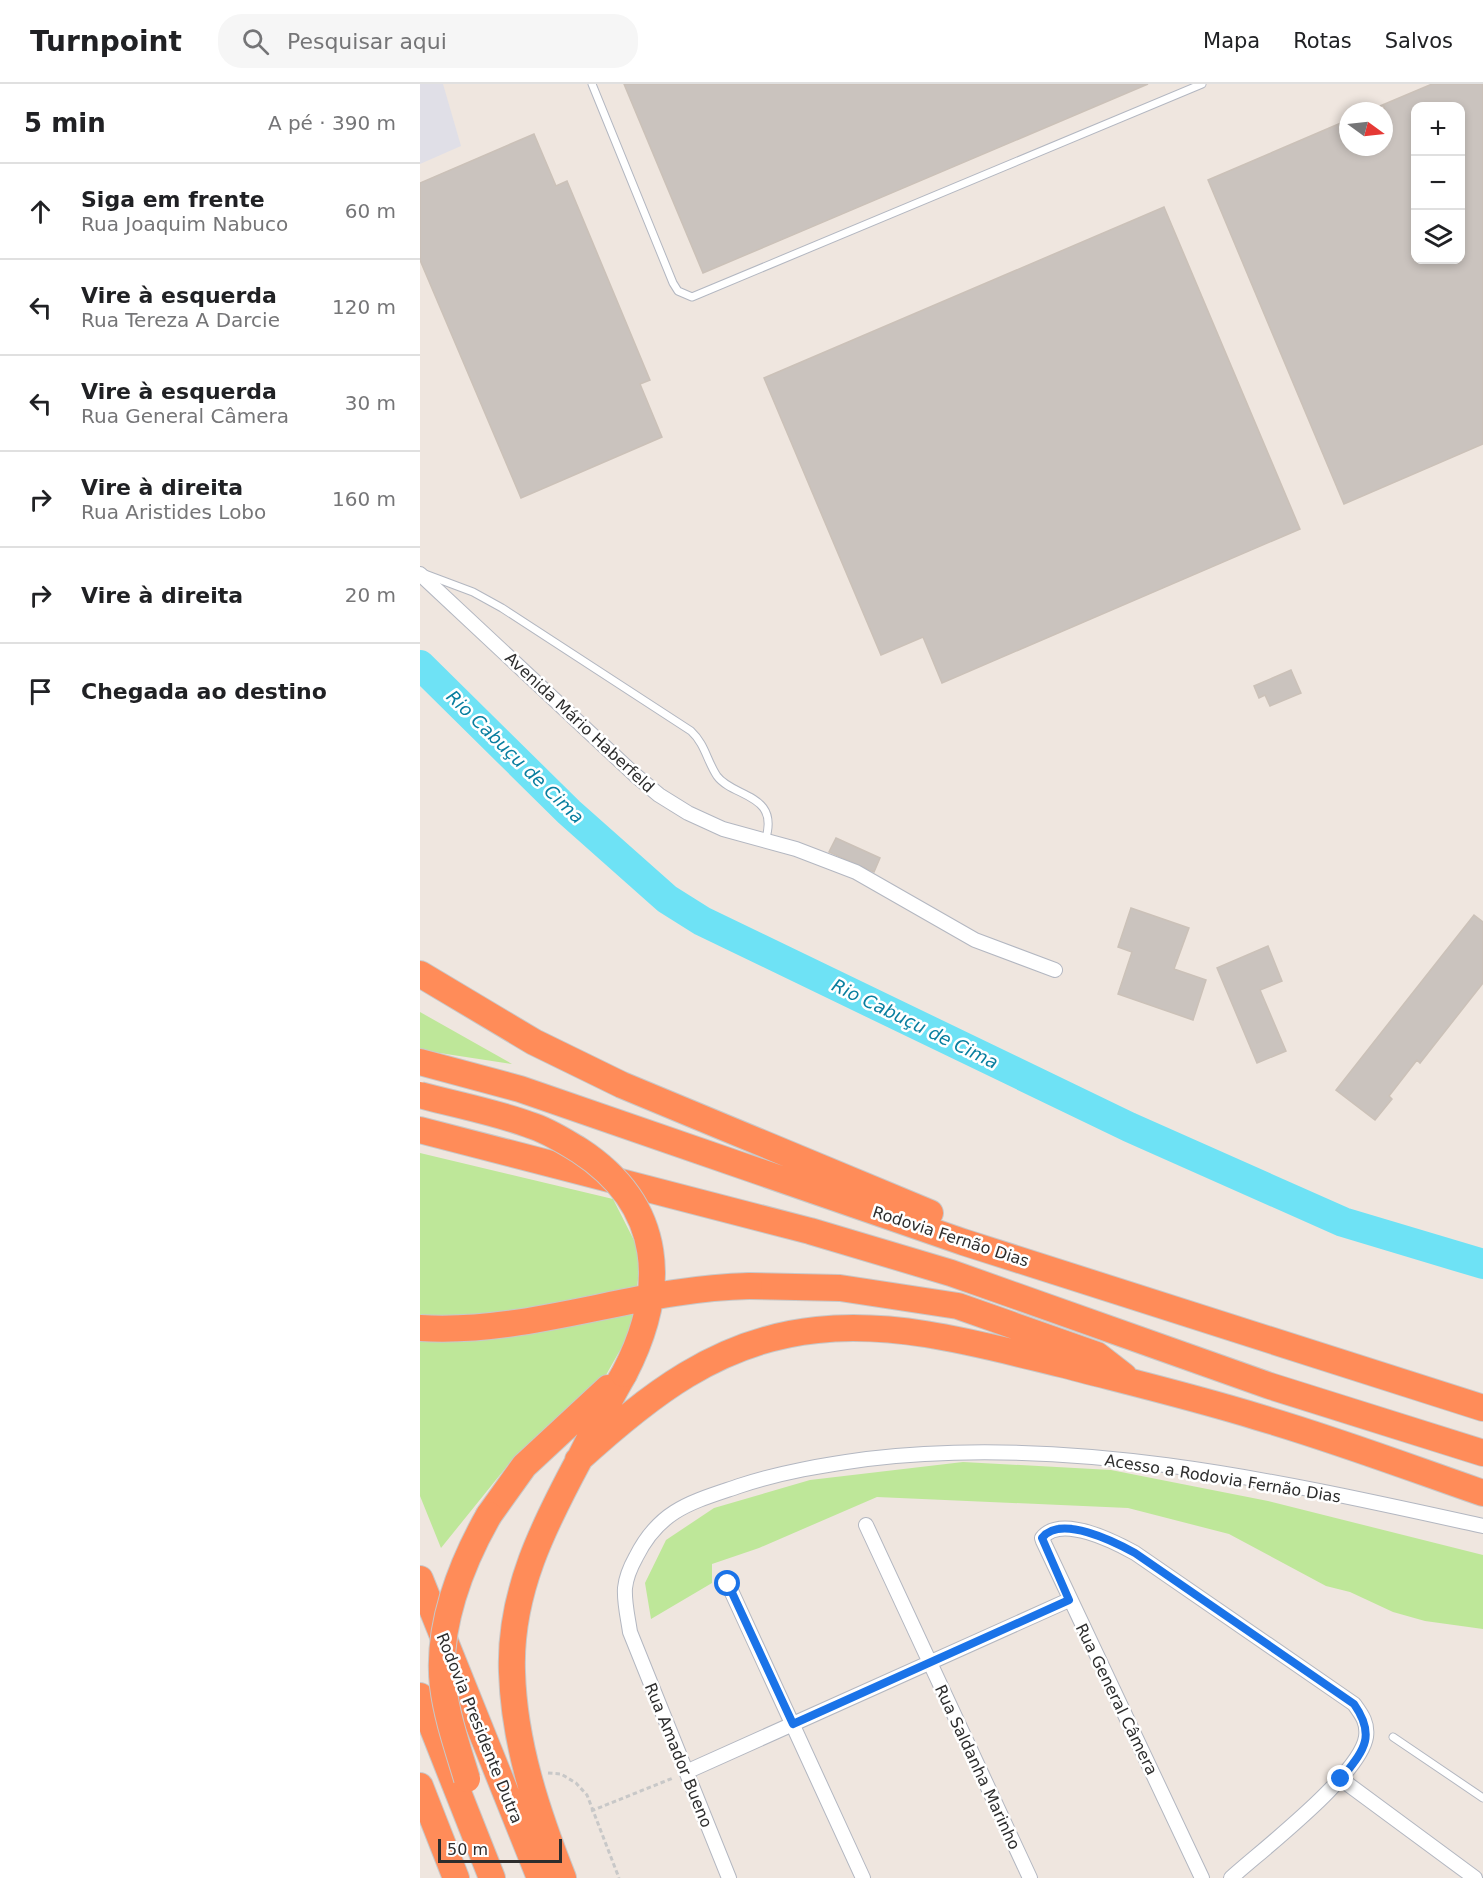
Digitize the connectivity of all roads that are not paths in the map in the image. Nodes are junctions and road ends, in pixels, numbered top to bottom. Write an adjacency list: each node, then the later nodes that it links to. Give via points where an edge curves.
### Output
1 (592, 84): 2 (lane, via 673,283 678,291 692,297)
2 (1202, 84)
3 (420, 573): 4 (street, Avenida Mário Haberfeld, via 659,795 723,829); 4 (lane, via 473,592 502,608 691,731 704,747 718,777 759,803 768,824)
4 (765, 841): 5 (street, Avenida Mário Haberfeld, via 856,873 975,940)
5 (1055, 970)
6 (420, 974): 9 (highway, via 534,1042)
7 (420, 995): 9 (highway, via 574,1074)
8 (420, 1062): 12 (highway, Rodovia Fernão Dias, via 520,1089 963,1242)
9 (622, 1085): 12 (highway, via 965,1228)
10 (420, 1095): 14 (highway, bridge, via 532,1125 594,1160 622,1188 647,1231 653,1275 644,1330)
11 (420, 1130): 17 (highway, via 918,1263 1270,1386)
12 (1033, 1262): 16 (highway, Rodovia Fernão Dias)
13 (420, 1328): 15 (highway, bridge, via 496,1327 689,1289 840,1288 958,1306 1097,1355)
14 (624, 1374): 18 (highway); 36 (highway, bridge, via 538,1451 511,1482 470,1550 447,1626 443,1684 451,1729)
15 (1132, 1382): 18 (highway, via 917,1333 817,1330 750,1346 664,1387); 19 (highway, via 1258,1417)
16 (1483, 1408)
17 (1483, 1454)
18 (578, 1460): 38 (highway, via 527,1569 512,1671 527,1770)
19 (1483, 1494)
20 (866, 1525): 26 (street, Rua Saldanha Marinho)
21 (1483, 1526): 25 (street, Acesso a Rodovia Fernão Dias, via 1169,1466 1016,1451 893,1456 802,1469 754,1481 693,1501 667,1516 647,1535 631,1566 625,1587)
22 (420, 1579): 37 (highway, Rodovia Presidente Dutra)
23 (728, 1584): 28 (street)
24 (1069, 1600): 26 (street); 31 (street, Rua General Câmera, via 1042,1541 1044,1535 1059,1528 1088,1532 1135,1553 1354,1704 1365,1720 1366,1737 1360,1755); 42 (street, Rua General Câmera)
25 (630, 1632): 30 (street, Rua Amador Bueno)
26 (930, 1661): 28 (street); 41 (street, Rua Saldanha Marinho)
27 (420, 1696): 35 (highway)
28 (793, 1724): 30 (street); 40 (street)
29 (1393, 1737): 33 (lane)
30 (686, 1772): 39 (street, Rua Amador Bueno)
31 (1341, 1779): 43 (street); 44 (street)
32 (420, 1786): 34 (highway)
33 (1483, 1798)
34 (456, 1878)
35 (492, 1878)
36 (508, 1878)
37 (540, 1878)
38 (562, 1878)
39 (729, 1878)
40 (863, 1878)
41 (1030, 1878)
42 (1202, 1878)
43 (1231, 1878)
44 (1475, 1878)

